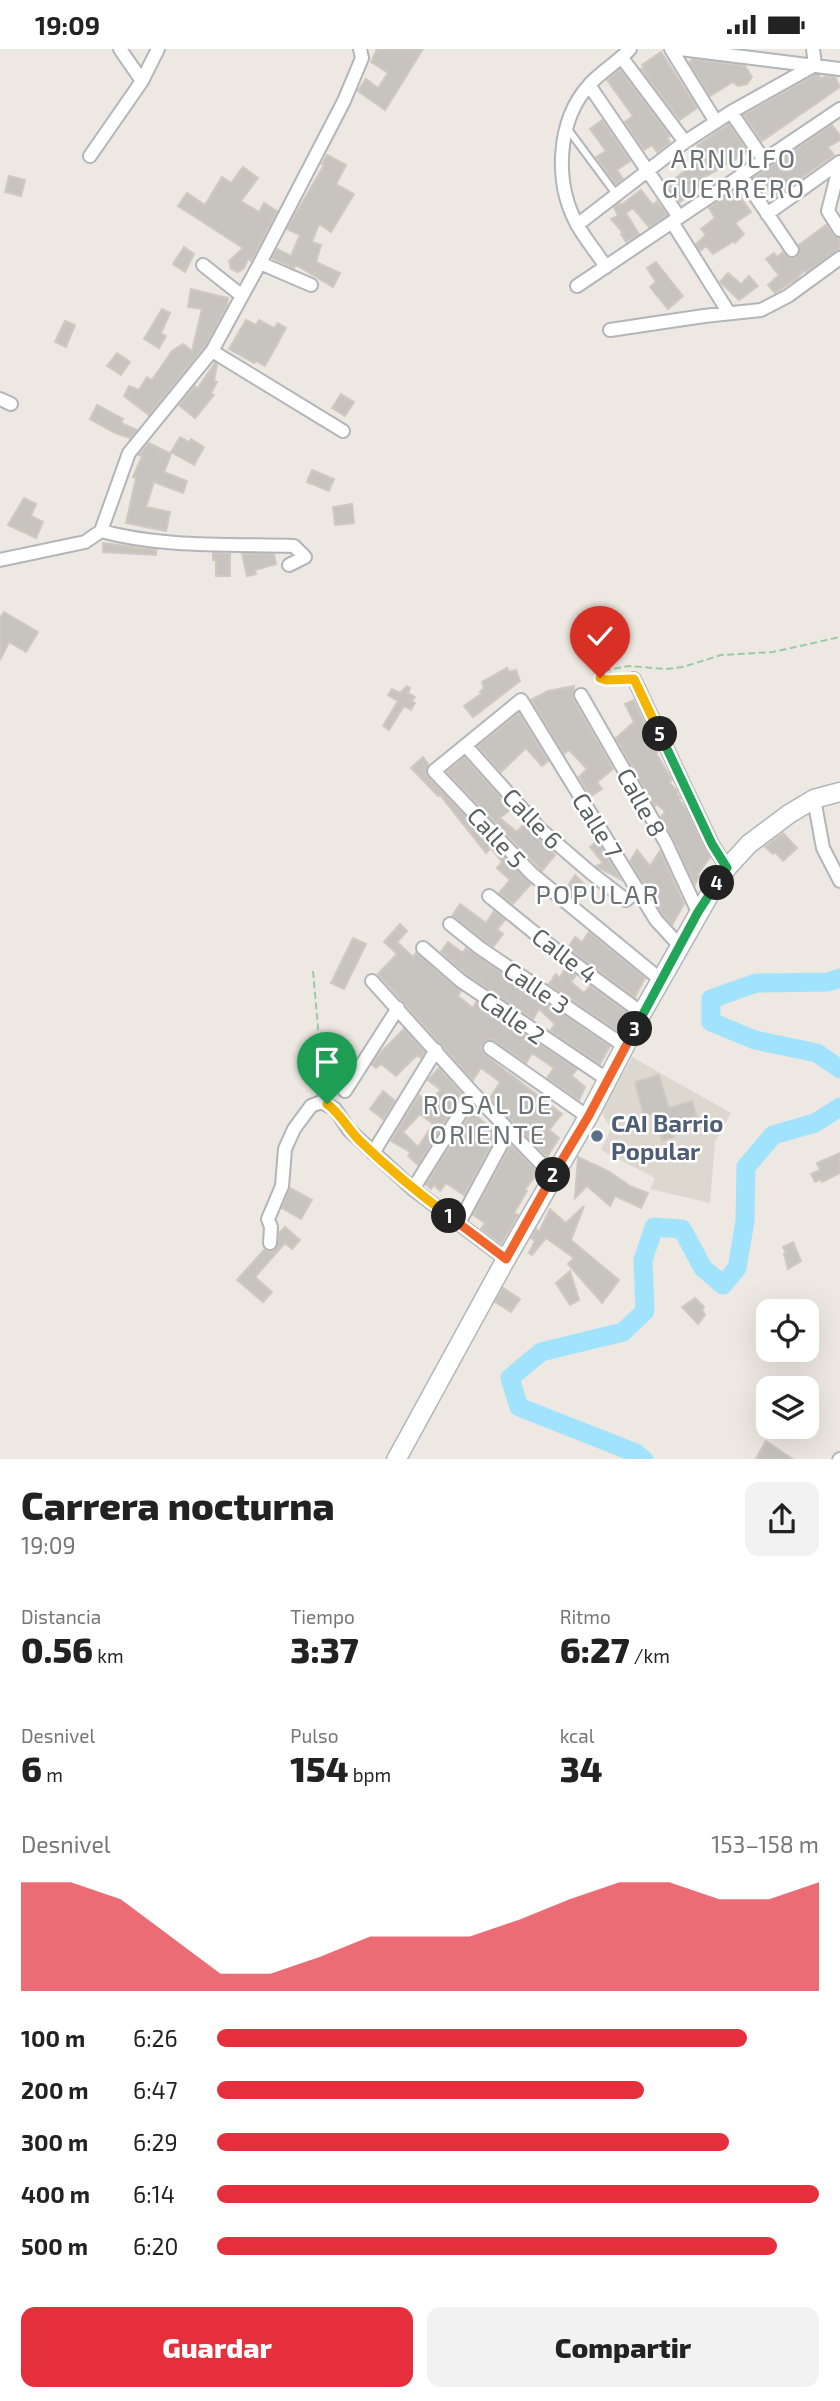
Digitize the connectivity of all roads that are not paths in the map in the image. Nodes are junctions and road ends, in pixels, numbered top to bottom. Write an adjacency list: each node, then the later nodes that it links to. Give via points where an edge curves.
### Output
1 (120, 49): 12 (street)
2 (158, 49): 12 (street)
3 (360, 49): 31 (street, via 362,58 344,101)
4 (671, 49): 16 (street)
5 (680, 49): 7 (street)
6 (813, 49): 10 (street)
7 (697, 50): 8 (street)
8 (755, 53): 10 (street)
9 (626, 54): 13 (street); 18 (street)
10 (815, 65): 11 (street); 15 (street)
11 (840, 69)
12 (142, 81): 19 (street)
13 (589, 85): 17 (street); 22 (street)
14 (840, 109): 20 (street)
15 (732, 112): 16 (street); 20 (street)
16 (716, 122): 18 (street)
17 (566, 126): 24 (lane); 27 (street, via 562,165)
18 (685, 142): 22 (street)
19 (90, 156)
20 (764, 160): 23 (street)
21 (840, 163): 25 (street); 28 (street, via 828,211)
22 (649, 169): 24 (street); 26 (street)
23 (741, 175): 25 (street); 26 (street)
24 (617, 194): 27 (street)
25 (767, 214): 29 (street)
26 (676, 219): 33 (street); 37 (street)
27 (577, 225): 33 (street)
28 (840, 230)
29 (792, 250)
30 (840, 258): 37 (street, via 770,307)
31 (260, 263): 34 (street); 36 (street)
32 (203, 265): 36 (street)
33 (606, 267): 35 (street)
34 (311, 285)
35 (577, 286)
36 (241, 295): 39 (street)
37 (729, 313): 38 (street)
38 (610, 330)
39 (212, 351): 40 (street); 41 (street, via 128,453)
40 (343, 431)
41 (101, 531): 42 (street, via 85,542); 43 (street, via 185,544 294,547 305,557)
42 (0, 560)
43 (289, 565)
44 (634, 679): 48 (street)
45 (581, 695): 52 (street, Calle 8, via 666,843)
46 (466, 746): 50 (street, Calle 6, via 540,829 591,873 626,900); 50 (street, Calle 7, via 521,700); 56 (street, Calle 5, via 434,771 532,874)
47 (831, 796): 48 (main road, via 789,814 749,844); 49 (street, via 824,848)
48 (727, 868): 52 (main road)
49 (840, 881)
50 (639, 890): 54 (street, Calle 7, via 656,920)
51 (489, 896): 59 (street, Calle 4)
52 (698, 912): 54 (main road)
53 (450, 924): 60 (street, Calle 3)
54 (679, 945): 56 (main road)
55 (423, 948): 63 (street, Calle 2, via 461,981)
56 (661, 980): 59 (main road)
57 (372, 981): 58 (street)
58 (398, 1008): 62 (street); 64 (street)
59 (642, 1013): 60 (main road)
60 (626, 1047): 63 (main road)
61 (491, 1048): 66 (street)
62 (436, 1050): 65 (street); 68 (street)
63 (608, 1080): 66 (main road)
64 (345, 1091)
65 (473, 1093): 67 (street); 70 (street)
66 (588, 1117): 69 (main road)
67 (509, 1130): 69 (street); 71 (street)
68 (373, 1153): 70 (street); 72 (street, via 335,1109 316,1103 294,1129 285,1149 282,1186 268,1219)
69 (553, 1176): 73 (main road)
70 (413, 1189): 71 (street)
71 (459, 1223): 73 (street)
72 (270, 1243)
73 (506, 1259): 74 (main road)
74 (396, 1459)

